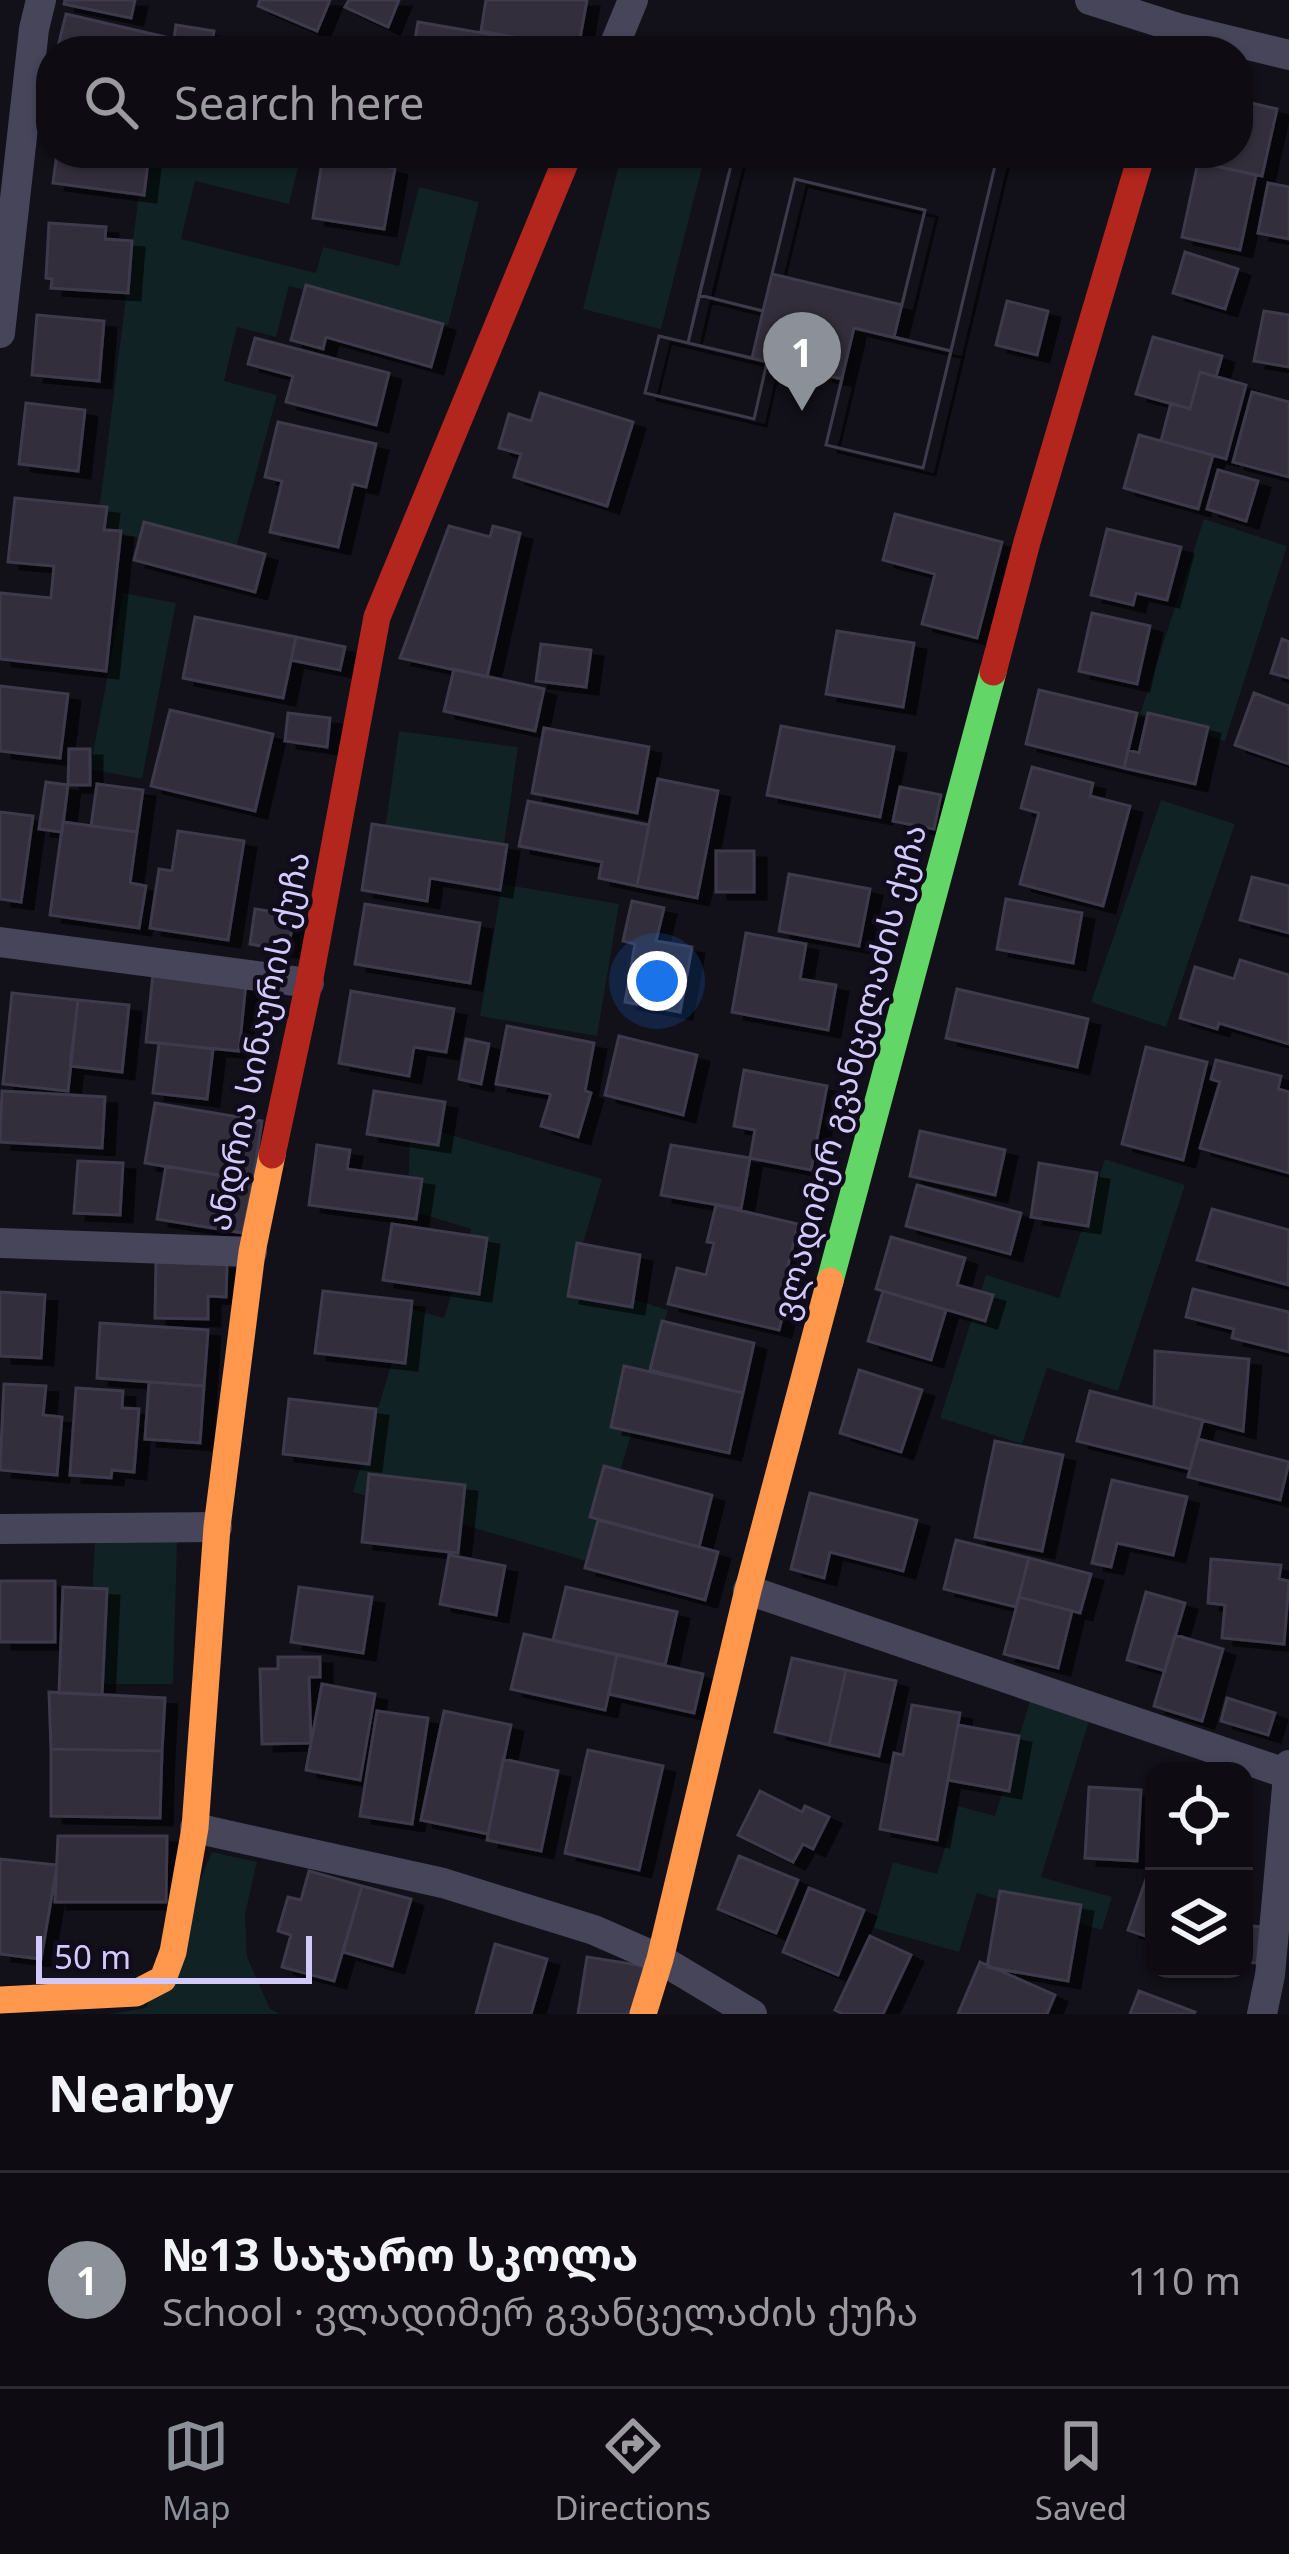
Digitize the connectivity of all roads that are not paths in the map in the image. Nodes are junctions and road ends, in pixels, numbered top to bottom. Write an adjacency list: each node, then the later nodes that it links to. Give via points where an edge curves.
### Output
1 (41, 0): 10 (street)
2 (633, 0): 4 (street)
3 (1090, 0): 5 (street)
4 (617, 36)
5 (1168, 36)
6 (1253, 50): 7 (street)
7 (1289, 55)
8 (563, 168): 12 (street, ანდრია სინაურის ქუჩა, via 377,617)
9 (1138, 168): 17 (street, ვლადიმერ გვანცელაძის ქუჩა, via 1027,542)
10 (0, 333)
11 (0, 942): 12 (street)
12 (309, 983): 14 (street, ანდრია სინაურის ქუჩა)
13 (0, 1243): 14 (street)
14 (252, 1252): 15 (street, ანდრია სინაურის ქუჩა)
15 (217, 1527): 16 (street); 19 (street, ანდრია სინაურის ქუჩა)
16 (0, 1529)
17 (748, 1590): 18 (street); 20 (street, ვლადიმერ გვანცელაძის ქუჩა)
18 (1288, 1769): 24 (street)
19 (195, 1828): 20 (street, via 443,1883); 21 (street, ანდრია სინაურის ქუჩა, via 163,1979 136,1993)
20 (660, 1958): 22 (street, ვლადიმერ გვანცელაძის ქუჩა); 23 (street)
21 (0, 2000)
22 (643, 2014)
23 (752, 2014)
24 (1262, 2014)

